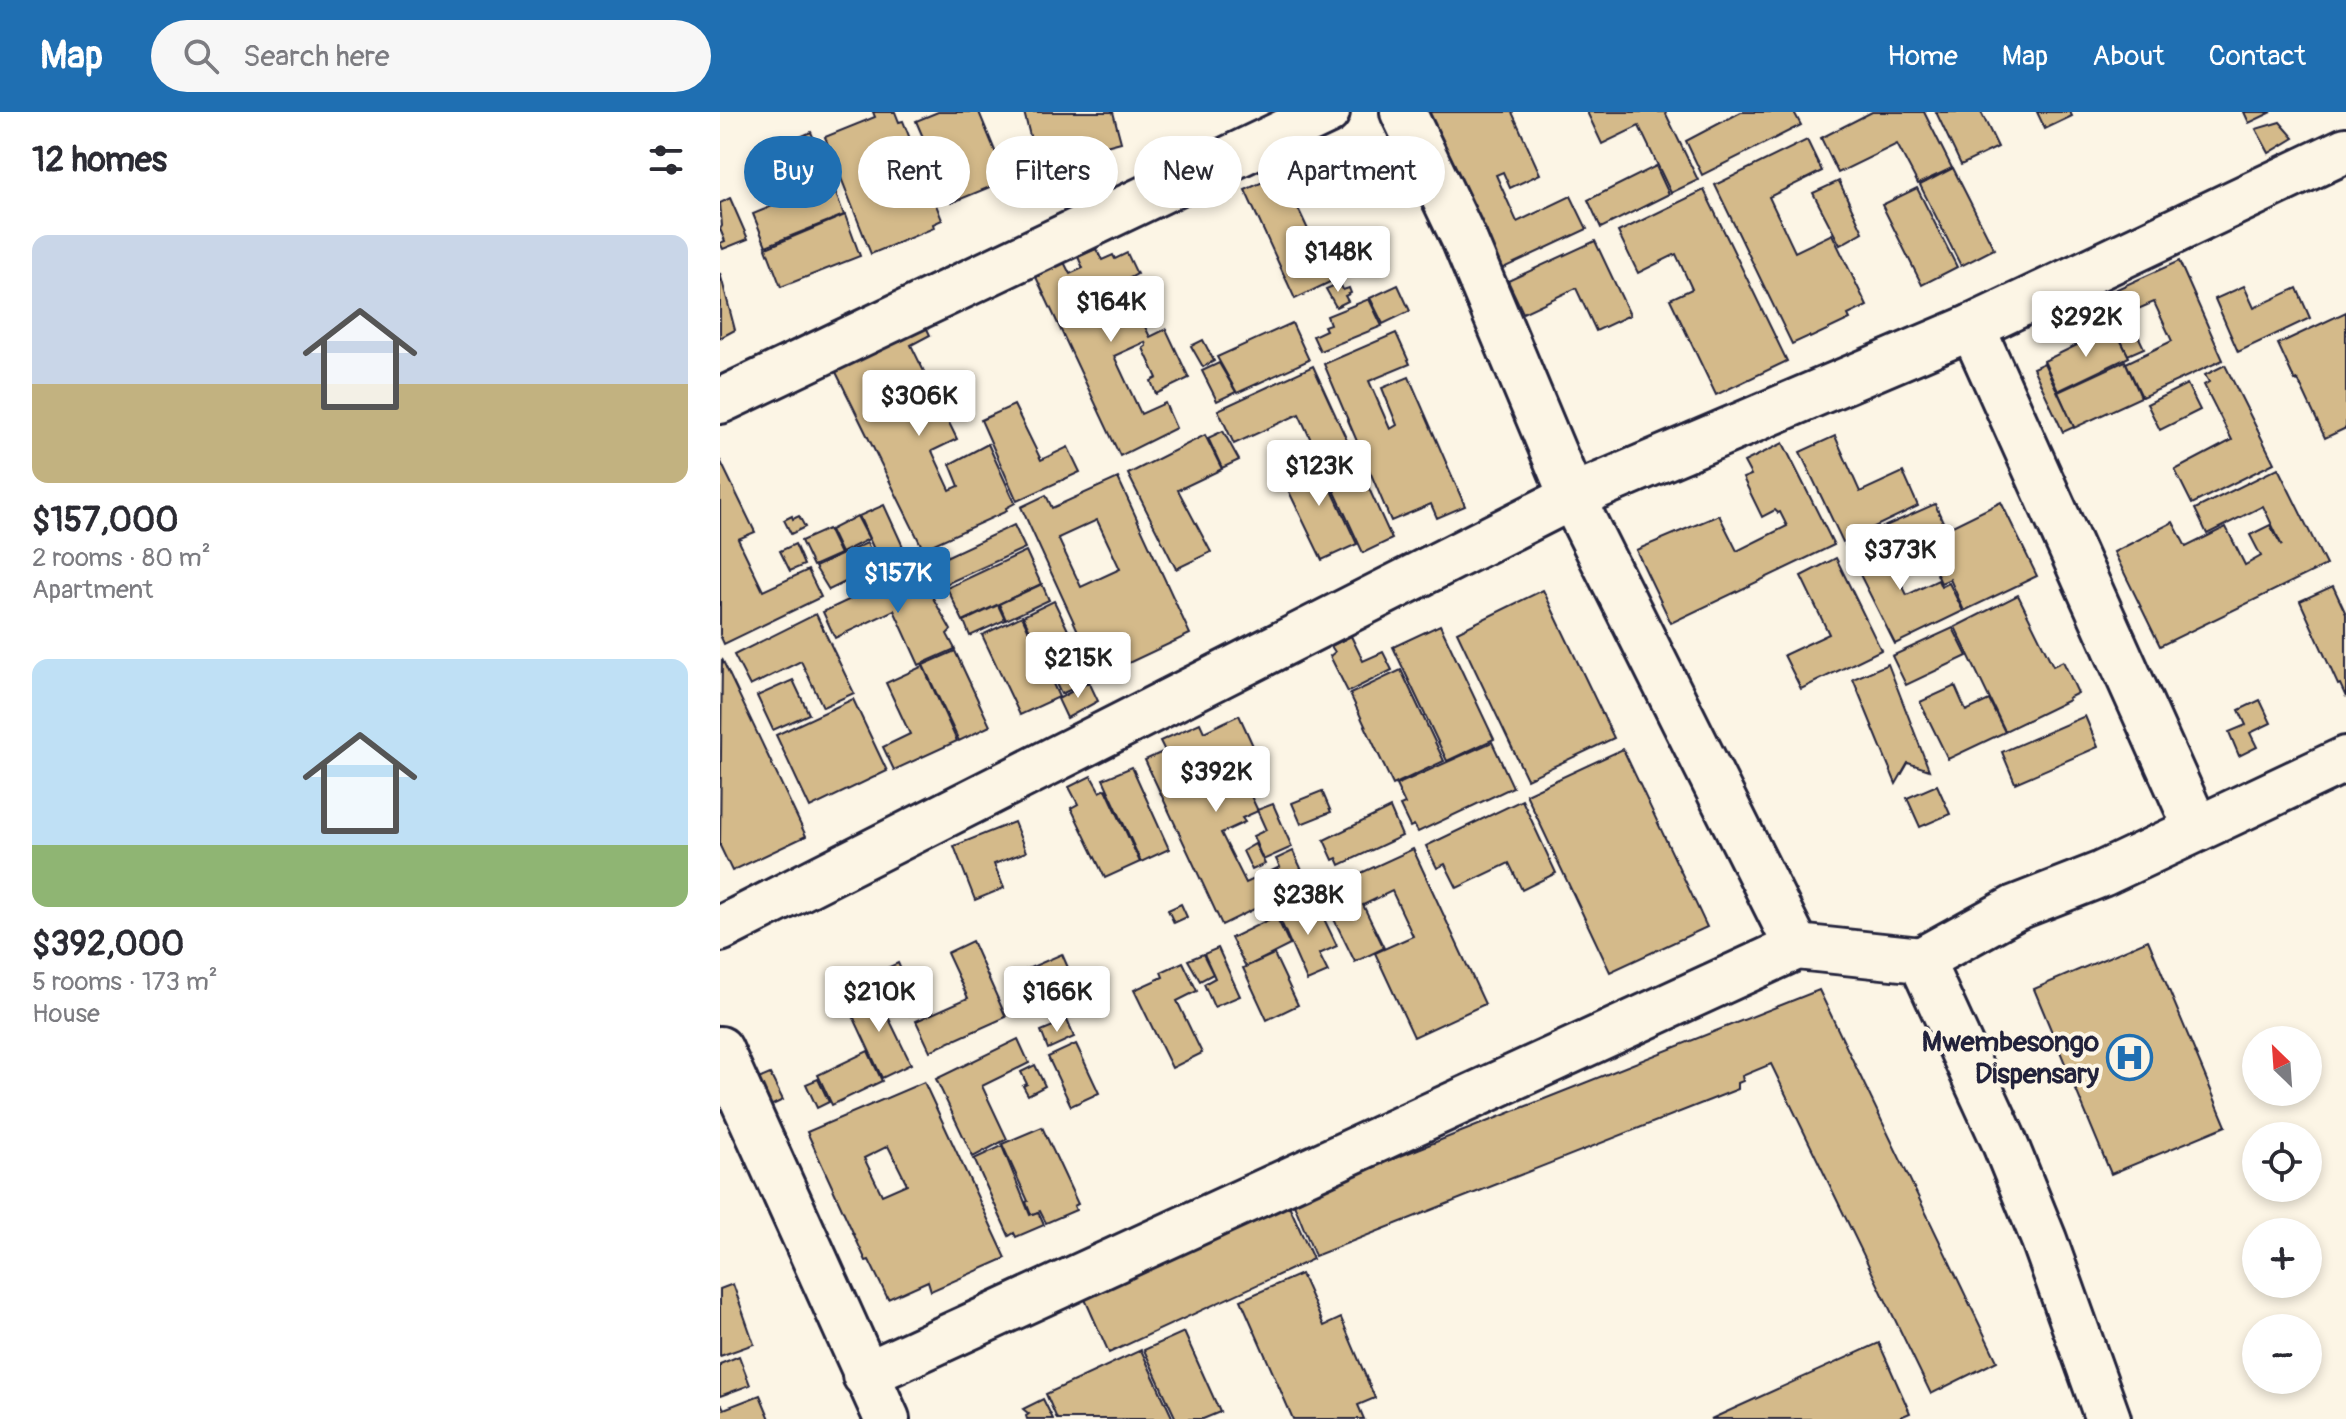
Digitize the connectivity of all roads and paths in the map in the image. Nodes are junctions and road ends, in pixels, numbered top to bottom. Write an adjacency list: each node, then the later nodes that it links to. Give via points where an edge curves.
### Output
1 (1327, 112): 5 (street)
2 (1403, 112): 6 (street, via 1464,239)
3 (2346, 150): 4 (street)
4 (1972, 327): 6 (street); 8 (street)
5 (720, 401)
6 (1572, 497): 9 (street); 10 (street)
7 (2346, 759): 8 (street)
8 (2197, 829): 11 (street, via 2015,908)
9 (720, 929)
10 (1797, 947): 11 (street); 13 (street)
11 (1921, 960): 15 (street, via 2003,1139)
12 (720, 1049): 13 (street)
13 (865, 1375): 14 (street)
14 (887, 1419)
15 (2108, 1419)

